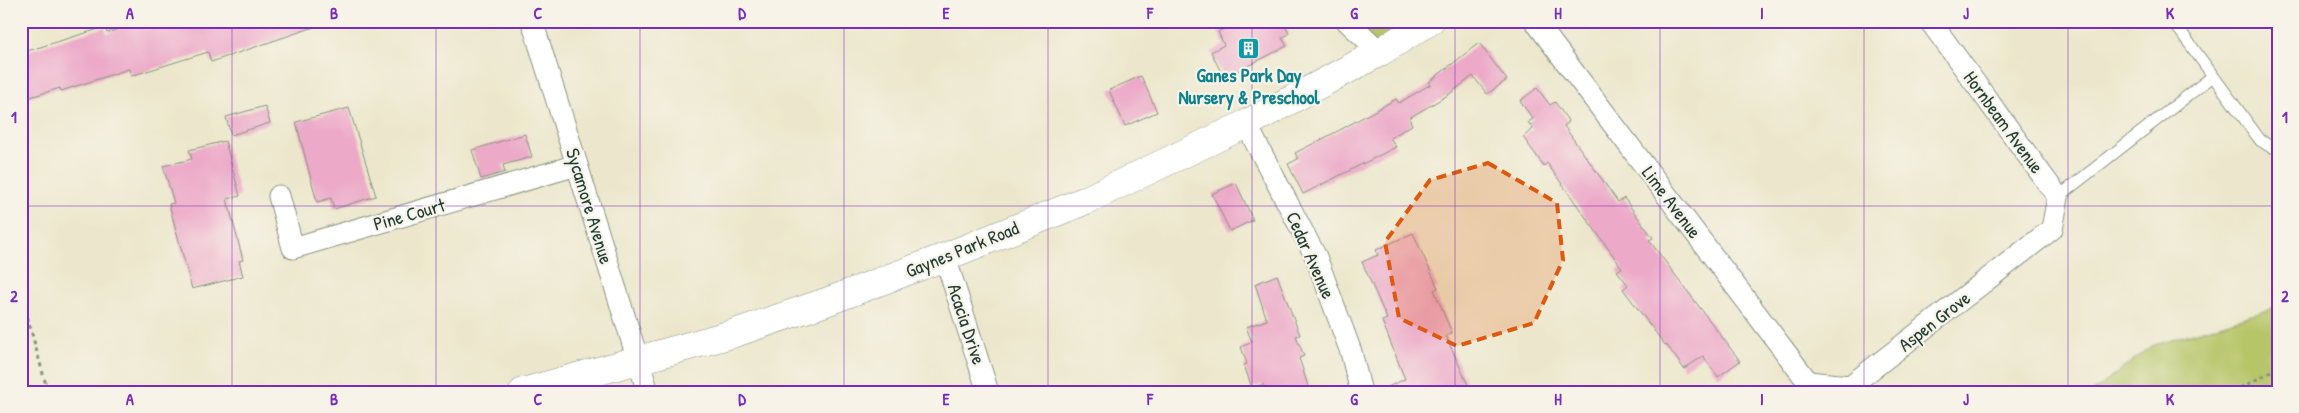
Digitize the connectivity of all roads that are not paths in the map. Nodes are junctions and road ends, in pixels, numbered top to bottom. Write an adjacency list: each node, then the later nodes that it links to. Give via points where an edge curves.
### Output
1 (532, 21): 11 (street, Sycamore Avenue)
2 (1347, 21): 7 (street)
3 (1430, 21): 7 (street, Gaynes Park Road)
4 (1536, 21): 16 (street, Lime Avenue)
5 (1930, 21): 13 (street, Hornbeam Avenue)
6 (2173, 21): 8 (lane)
7 (1380, 52): 9 (street, Gaynes Park Road)
8 (2213, 76): 10 (lane, via 2260,140 2271,146); 13 (lane)
9 (1246, 124): 14 (street, Gaynes Park Road, via 1084,200); 20 (street, Cedar Avenue, via 1316,257 1351,352)
10 (2278, 144)
11 (577, 165): 12 (street, Pine Court, via 294,248); 15 (street, Sycamore Avenue)
12 (279, 196)
13 (2058, 197): 16 (street, Aspen Grove, via 2052,229 1850,386)
14 (945, 257): 15 (street, Gaynes Park Road, via 732,334); 19 (street, Acacia Drive)
15 (638, 361): 17 (street, Gaynes Park Road); 18 (street, Sycamore Avenue)
16 (1808, 382)
17 (523, 392)
18 (648, 392)
19 (988, 392)
20 (1361, 392)

